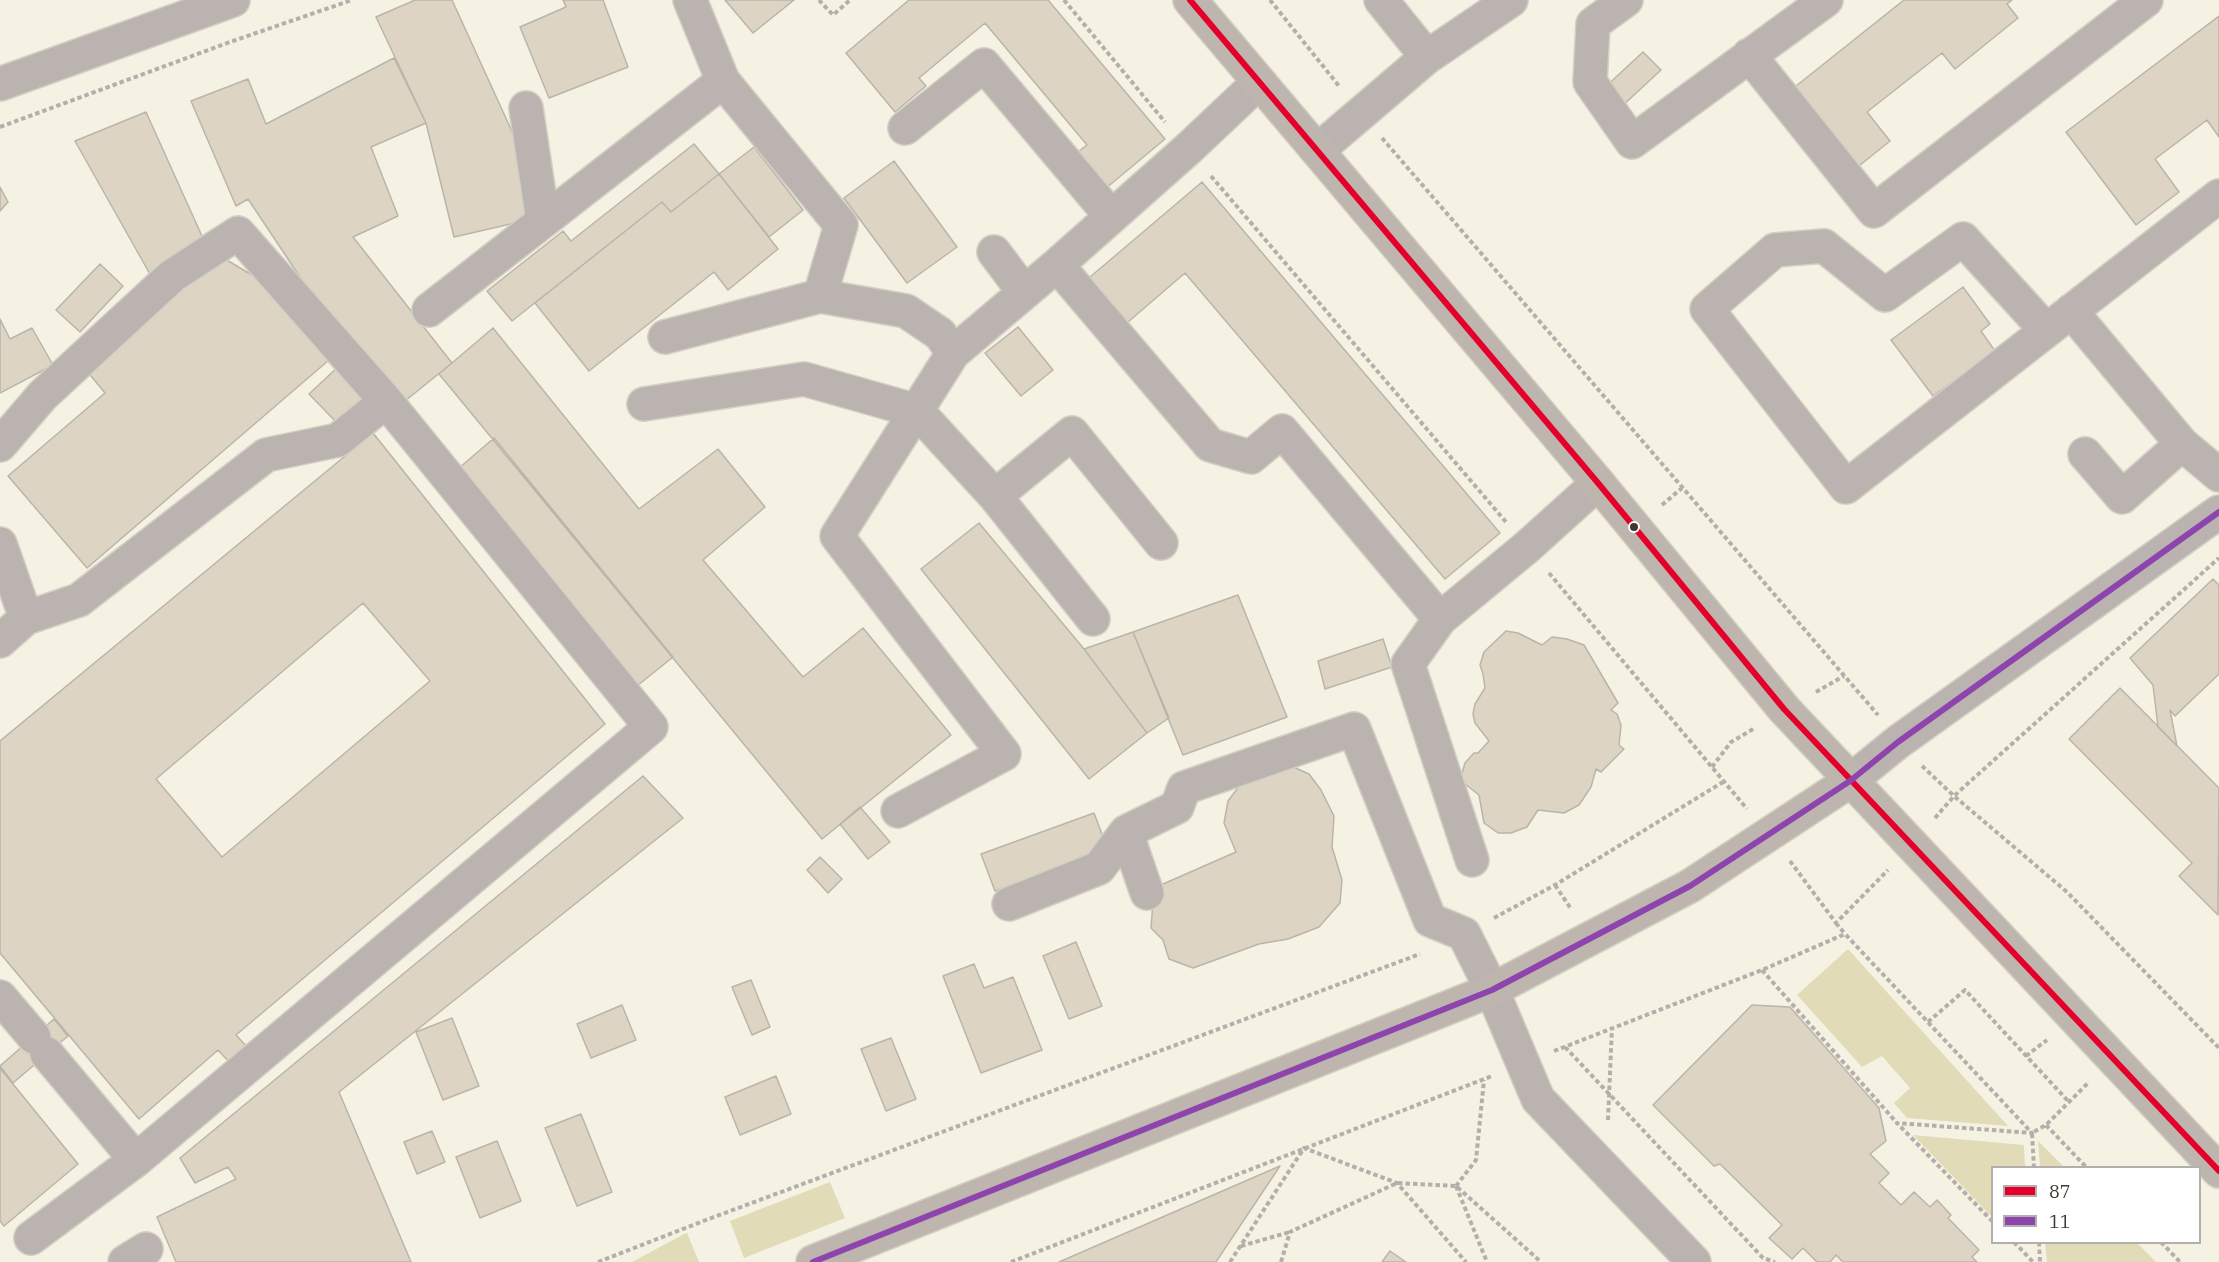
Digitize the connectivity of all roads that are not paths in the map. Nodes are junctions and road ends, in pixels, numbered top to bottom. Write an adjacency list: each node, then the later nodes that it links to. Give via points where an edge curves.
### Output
1 (233, 0): 13 (street)
2 (690, 0): 11 (street)
3 (1190, 0): 12 (main road)
4 (1381, 0): 10 (street)
5 (1511, 0): 10 (street)
6 (1626, 0): 9 (street, via 1593,24 1590,82 1632,142)
7 (1826, 0): 9 (street)
8 (2146, 0): 9 (street, via 1874,211)
9 (1749, 55)
10 (1427, 57): 16 (street)
11 (723, 81): 19 (street); 23 (street, via 841,225)
12 (1259, 82): 16 (main road); 18 (street)
13 (0, 84)
14 (526, 108): 19 (street)
15 (905, 128): 18 (street, via 984,65)
16 (1318, 150): 35 (main road)
17 (2219, 196): 25 (street)
18 (1111, 216): 21 (street)
19 (543, 221): 24 (street)
20 (993, 252): 22 (street)
21 (1057, 266): 22 (street); 41 (street, via 1210,445 1251,457 1282,431)
22 (1024, 292): 27 (street)
23 (820, 296): 26 (street); 27 (street, via 906,311 940,334)
24 (429, 310)
25 (2059, 321): 25 (street, via 1963,239 1885,295 1824,246 1775,250 1707,309 1846,487); 31 (street)
26 (665, 337)
27 (953, 353): 30 (street)
28 (386, 401): 32 (street, via 238,233 172,276 43,395); 40 (street, via 338,440 266,455 79,600); 52 (street, via 651,727)
29 (644, 404): 30 (street, via 804,379)
30 (917, 411): 36 (street); 45 (street, via 837,536 1004,754)
31 (2182, 444): 33 (street, via 2122,497); 34 (street)
32 (0, 445)
33 (2085, 454)
34 (2219, 475)
35 (1598, 483): 41 (street); 44 (main road, via 1784,709)
36 (995, 496): 38 (street, via 1072,433); 42 (street)
37 (2219, 512): 44 (street, via 1898,742)
38 (1161, 543)
39 (0, 544): 40 (street)
40 (26, 618): 43 (street)
41 (1440, 619): 47 (street, via 1408,664)
42 (1093, 620)
43 (0, 641)
44 (1850, 781): 50 (main road, via 1690,886); 53 (main road)
45 (898, 811)
46 (1126, 832): 48 (street); 49 (street, via 1099,868); 50 (street, via 1177,807 1184,788 1354,729 1430,920 1464,934)
47 (1472, 860)
48 (1147, 893)
49 (1009, 904)
50 (1492, 990): 55 (main road); 56 (street, via 1538,1099)
51 (0, 996): 52 (street)
52 (136, 1160): 54 (street)
53 (2219, 1171)
54 (31, 1238)
55 (813, 1262)
56 (1694, 1262)

